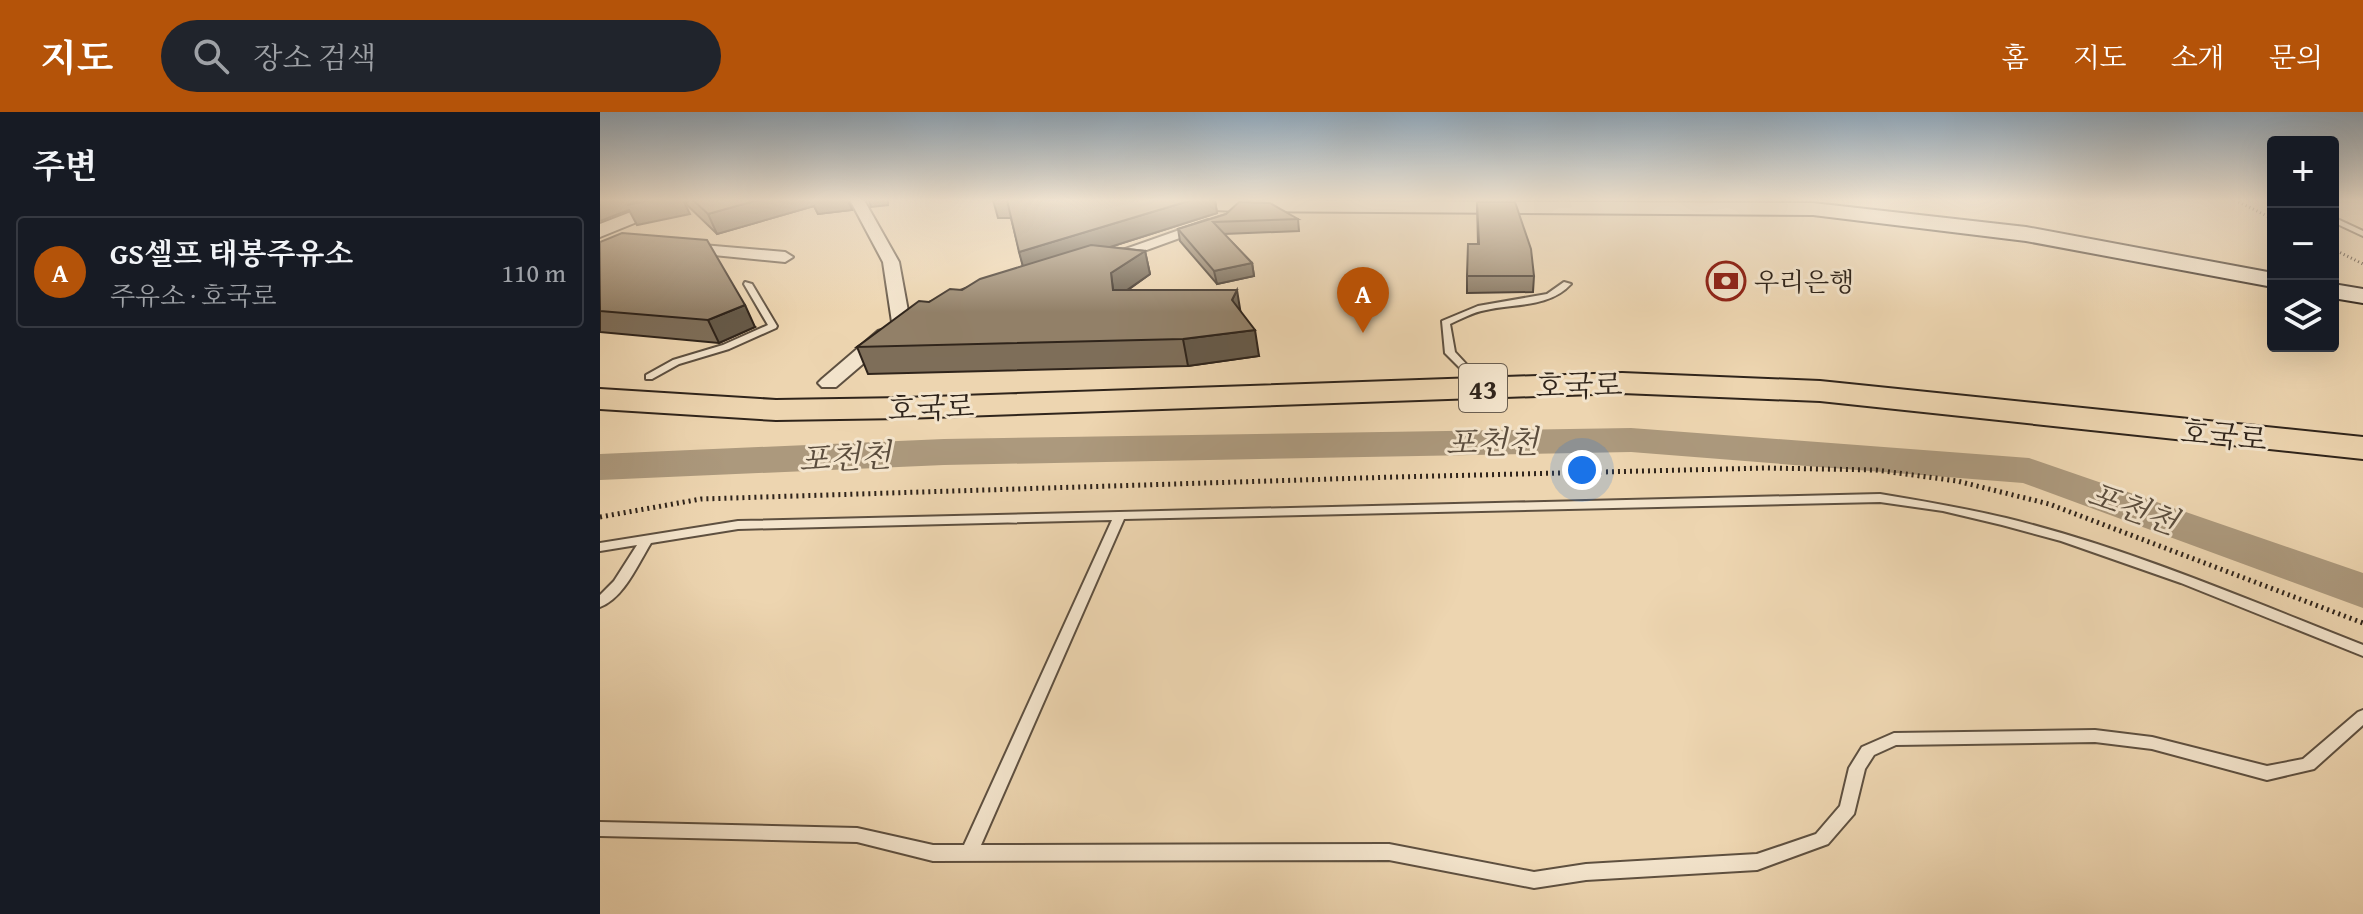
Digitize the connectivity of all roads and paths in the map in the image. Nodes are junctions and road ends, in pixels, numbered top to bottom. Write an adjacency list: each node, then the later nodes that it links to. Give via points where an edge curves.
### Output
1 (878, 237): 15 (street, via 891,262 908,320)
2 (1169, 237): 8 (street)
3 (2044, 237): 9 (main road)
4 (666, 247): 6 (street)
5 (2339, 252): 7 (path)
6 (785, 257)
7 (2363, 264)
8 (1079, 267)
9 (2267, 279)
10 (748, 284): 14 (lane, via 773,326)
11 (1567, 284): 12 (lane, via 1561,292 1478,308 1445,323 1450,353)
12 (1465, 368): 15 (main road, 호국로 / 43, via 1212,378); 17 (main road, 호국로 / 43, via 1783,372)
13 (600, 374): 14 (main road, 호국로 / 43)
14 (649, 377): 15 (main road, 호국로 / 43)
15 (829, 383)
16 (600, 399): 18 (main road, 호국로 / 43, via 776,410 904,408 1622,383 1820,391)
17 (2363, 425)
18 (2363, 448)
19 (1120, 515): 20 (lane, via 738,525); 23 (lane, via 1880,498 1976,513 2082,541); 26 (lane)
20 (648, 538): 21 (lane); 22 (lane)
21 (600, 547)
22 (600, 603)
23 (2363, 651)
24 (2363, 716): 26 (lane, via 2308,764 2267,773 2152,743 2095,736 1894,739 1868,751 1857,768 1848,809 1822,839 1757,862 1534,880 1389,852)
25 (600, 829): 26 (lane, via 857,835 933,853)
26 (969, 853)

